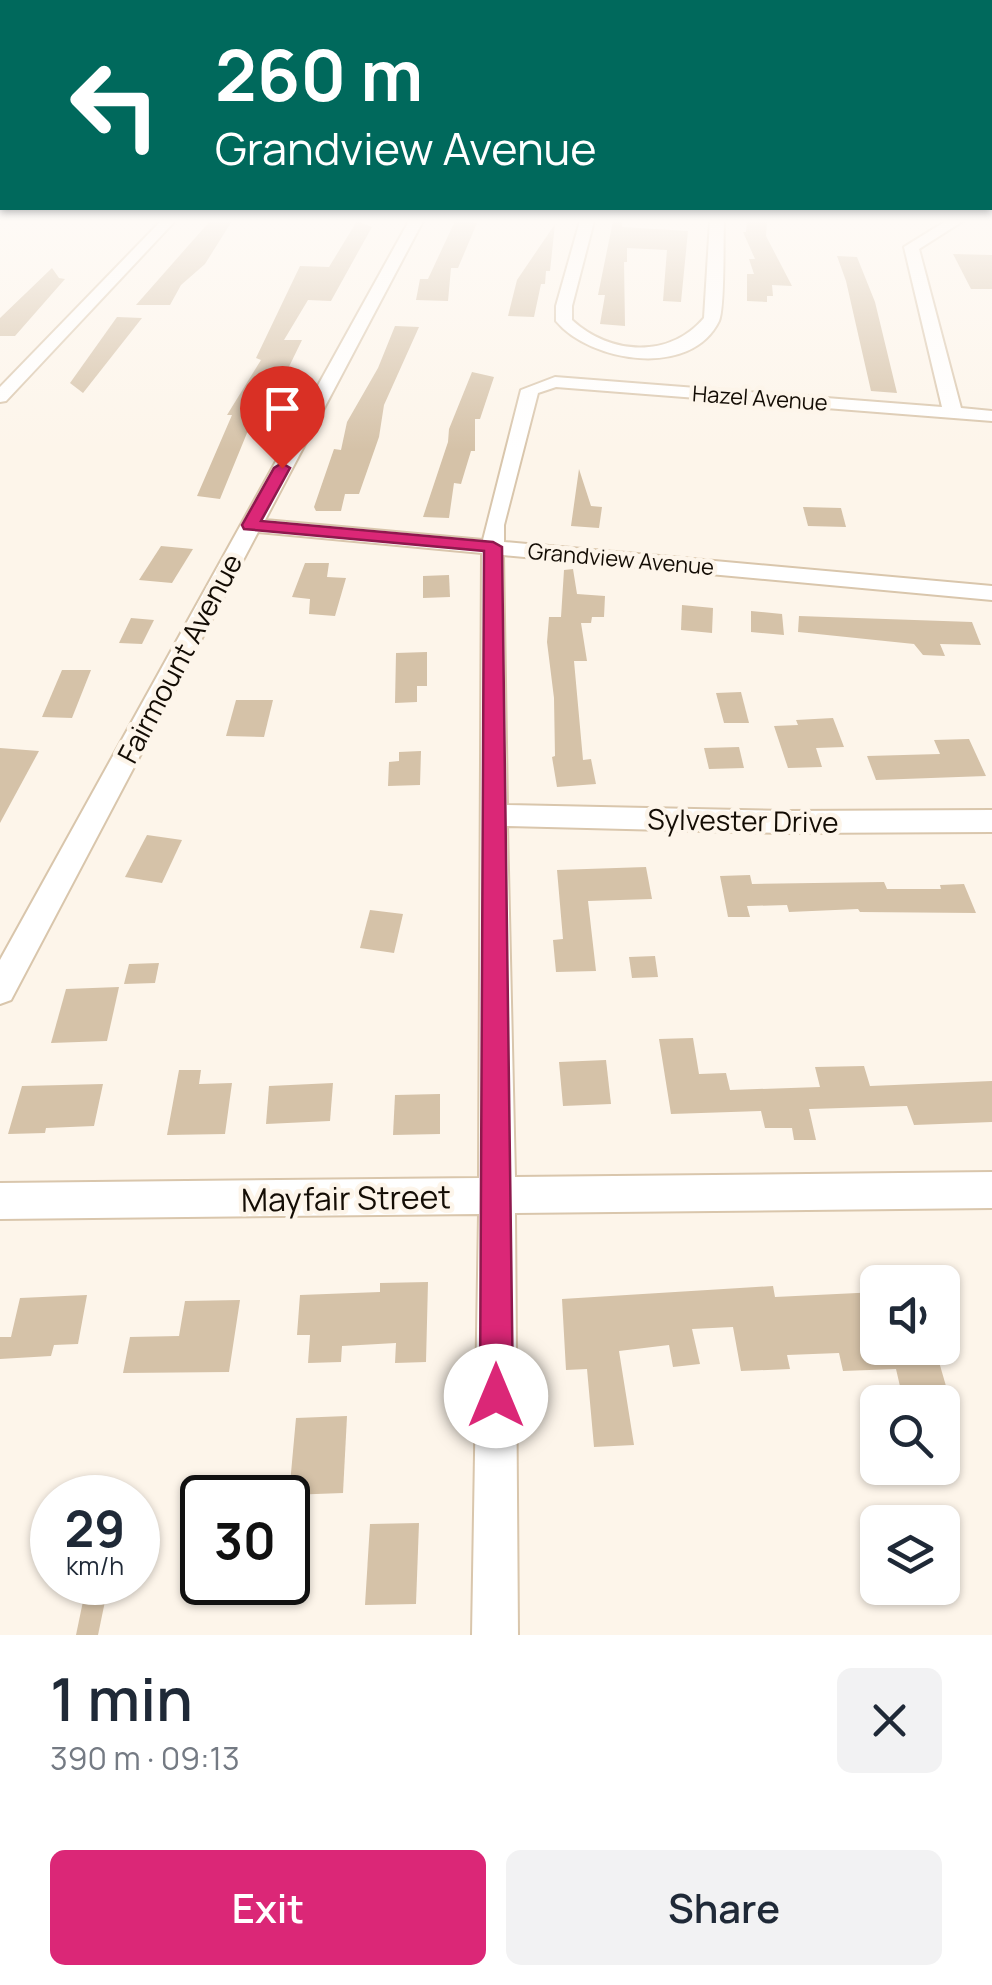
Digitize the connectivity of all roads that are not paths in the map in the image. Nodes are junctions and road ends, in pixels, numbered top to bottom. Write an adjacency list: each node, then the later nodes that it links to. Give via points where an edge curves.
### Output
1 (96, 297): 8 (street)
2 (374, 297): 11 (street, Fairmount Avenue)
3 (566, 297): 6 (street, via 564,321 585,339)
4 (713, 297): 6 (street, via 705,332 678,346)
5 (924, 297): 9 (street)
6 (631, 353): 7 (street)
7 (626, 388): 9 (street, Hazel Avenue); 12 (street, Hazel Avenue, via 548,382 530,390)
8 (0, 398)
9 (953, 414): 10 (street, Hazel Avenue)
10 (992, 416)
11 (250, 525): 12 (street, Grandview Avenue); 16 (street, Fairmount Avenue)
12 (493, 547): 13 (street, Grandview Avenue); 14 (street)
13 (992, 594)
14 (494, 816): 15 (street, Sylvester Drive); 18 (street)
15 (992, 820)
16 (0, 990)
17 (992, 1190): 18 (street, Mayfair Street)
18 (497, 1196): 19 (street, Mayfair Street); 20 (street)
19 (0, 1201)
20 (496, 1635)

